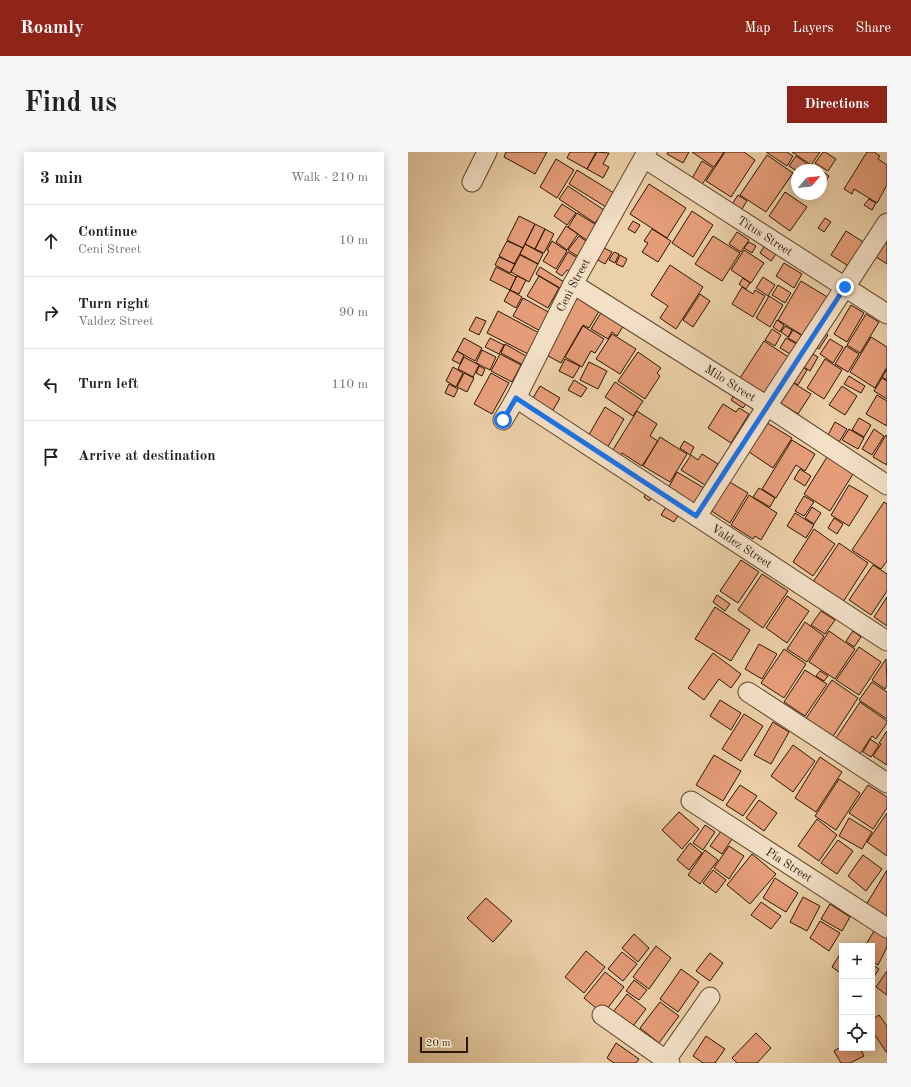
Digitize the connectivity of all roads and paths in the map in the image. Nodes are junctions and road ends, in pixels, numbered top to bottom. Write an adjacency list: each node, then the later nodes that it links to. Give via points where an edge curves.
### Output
1 (487, 152): 3 (street)
2 (645, 155): 5 (street, Ceni Street); 6 (street, Titus Street)
3 (472, 182)
4 (887, 223): 6 (street)
5 (573, 284): 8 (street, Ceni Street); 9 (street, Milo Street)
6 (845, 287): 7 (street, Titus Street); 9 (street)
7 (887, 314)
8 (516, 398): 10 (street, Ceni Street); 12 (street, Valdez Street)
9 (767, 406): 11 (street, Milo Street); 12 (street)
10 (503, 420)
11 (887, 485)
12 (696, 516): 13 (street, Valdez Street)
13 (887, 641)
14 (748, 692): 15 (street)
15 (887, 783)
16 (691, 801): 17 (street, Pia Street)
17 (887, 928)
18 (710, 997): 20 (street)
19 (602, 1016): 20 (street)
20 (668, 1062)

